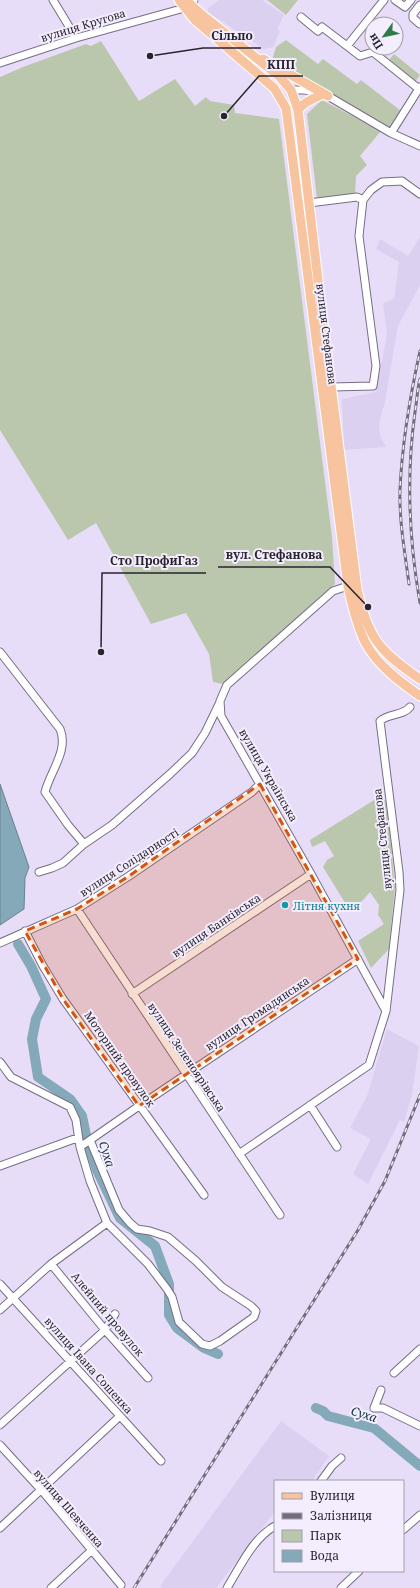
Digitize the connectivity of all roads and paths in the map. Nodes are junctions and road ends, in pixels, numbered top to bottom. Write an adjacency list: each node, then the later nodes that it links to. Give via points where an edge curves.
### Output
1 (53, 0): 9 (street)
2 (384, 0): 10 (street)
3 (395, 0): 4 (street, via 405,7)
4 (411, 0): 6 (street)
5 (187, 2): 9 (street, вулиця Кругова); 11 (main road); 15 (main road, вулиця Стефанова, via 194,19)
6 (420, 6): 8 (street, via 413,14 413,18)
7 (301, 17): 10 (street, via 318,31 322,27)
8 (420, 24)
9 (76, 38): 12 (street, вулиця Кругова)
10 (347, 46): 13 (street, via 360,56 373,52)
11 (248, 52): 14 (main road, via 279,76); 16 (main road, via 274,64)
12 (0, 63)
13 (419, 88): 18 (street)
14 (291, 90): 15 (main road); 16 (street, via 306,90); 17 (main road, вулиця Стефанова)
15 (278, 92): 24 (main road, вулиця Стефанова, via 286,108)
16 (325, 95): 17 (main road, via 309,100); 18 (street)
17 (298, 110): 22 (main road, вулиця Стефанова)
18 (391, 133): 19 (street)
19 (420, 146)
20 (420, 194): 21 (street, via 402,181 382,182 370,190)
21 (363, 200): 22 (street, via 357,197); 23 (street, via 359,236 376,366 373,386)
22 (309, 203): 23 (main road, вулиця Стефанова)
23 (332, 387): 25 (main road, вулиця Стефанова)
24 (348, 586): 25 (main road); 28 (main road, вулиця Стефанова, via 360,629 374,656); 29 (street, via 333,591 227,685)
25 (357, 588): 27 (main road, вулиця Стефанова, via 371,634 391,658)
26 (0, 652): 32 (street, via 63,735 61,754 45,792)
27 (420, 679)
28 (420, 696)
29 (220, 701): 31 (street, вулиця Українська, via 221,716); 32 (street, via 192,753 112,825)
30 (410, 707): 40 (street, вулиця Стефанова, via 380,721 400,890)
31 (260, 784): 34 (street, вулиця Українська); 35 (street, вулиця Солідарності, via 136,872)
32 (84, 844): 33 (street, via 63,863)
33 (39, 872)
34 (311, 874): 38 (street, вулиця Українська); 39 (street, вулиця Банківська)
35 (77, 909): 36 (street, вулиця Солідарності); 39 (street, вулиця Зеленоярівська)
36 (25, 931): 37 (street, вулиця Солідарності); 44 (street, Моторний провулок, via 63,999)
37 (0, 943)
38 (358, 959): 40 (street, вулиця Українська); 42 (street, вулиця Громадянська)
39 (132, 994): 42 (street, вулиця Зеленоярівська)
40 (386, 1011): 43 (street, via 369,1065)
41 (0, 1062): 45 (street, via 11,1077 70,1107 76,1120)
42 (186, 1074): 44 (street, вулиця Громадянська); 49 (street, вулиця Зеленоярівська)
43 (310, 1105): 48 (street); 49 (street)
44 (139, 1106): 46 (street, вулиця Громадянська); 51 (street, Моторний провулок)
45 (78, 1138): 47 (street); 50 (street)
46 (90, 1140): 47 (street, вулиця Громадянська); 53 (street, via 119,1210 130,1223 137,1229 168,1236 222,1287 251,1306 256,1314 210,1346 202,1344 179,1322 172,1297 148,1264)
47 (81, 1147): 53 (street, via 90,1181)
48 (337, 1147)
49 (239, 1154): 52 (street, вулиця Зеленоярівська)
50 (0, 1166)
51 (204, 1195)
52 (280, 1215)
53 (107, 1223): 54 (street)
54 (51, 1264): 56 (street); 59 (street, Алейний провулок)
55 (0, 1284): 56 (street, вулиця Івана Сошенка)
56 (13, 1298): 57 (street); 61 (street, вулиця Івана Сошенка)
57 (0, 1310)
58 (115, 1314): 59 (street)
59 (104, 1330): 61 (street); 63 (street, Алейний провулок)
60 (420, 1349): 62 (street)
61 (70, 1362): 65 (street, вулиця Івана Сошенка); 66 (street)
62 (394, 1373)
63 (148, 1378)
64 (381, 1390): 67 (street, via 374,1408 384,1408)
65 (120, 1416): 70 (street, вулиця Івана Сошенка); 72 (street)
66 (0, 1425)
67 (420, 1426)
68 (0, 1445): 72 (street, вулиця Шевченка)
69 (341, 1458): 71 (street)
70 (161, 1461)
71 (322, 1480)
72 (41, 1490): 75 (street); 77 (street, вулиця Шевченка)
73 (420, 1515): 76 (street)
74 (274, 1527): 81 (street, via 266,1531 253,1547)
75 (0, 1528)
76 (404, 1529)
77 (92, 1550): 79 (street, вулиця Шевченка); 80 (street)
78 (359, 1572): 82 (street)
79 (121, 1585)
80 (51, 1588)
81 (227, 1588)
82 (341, 1588)

